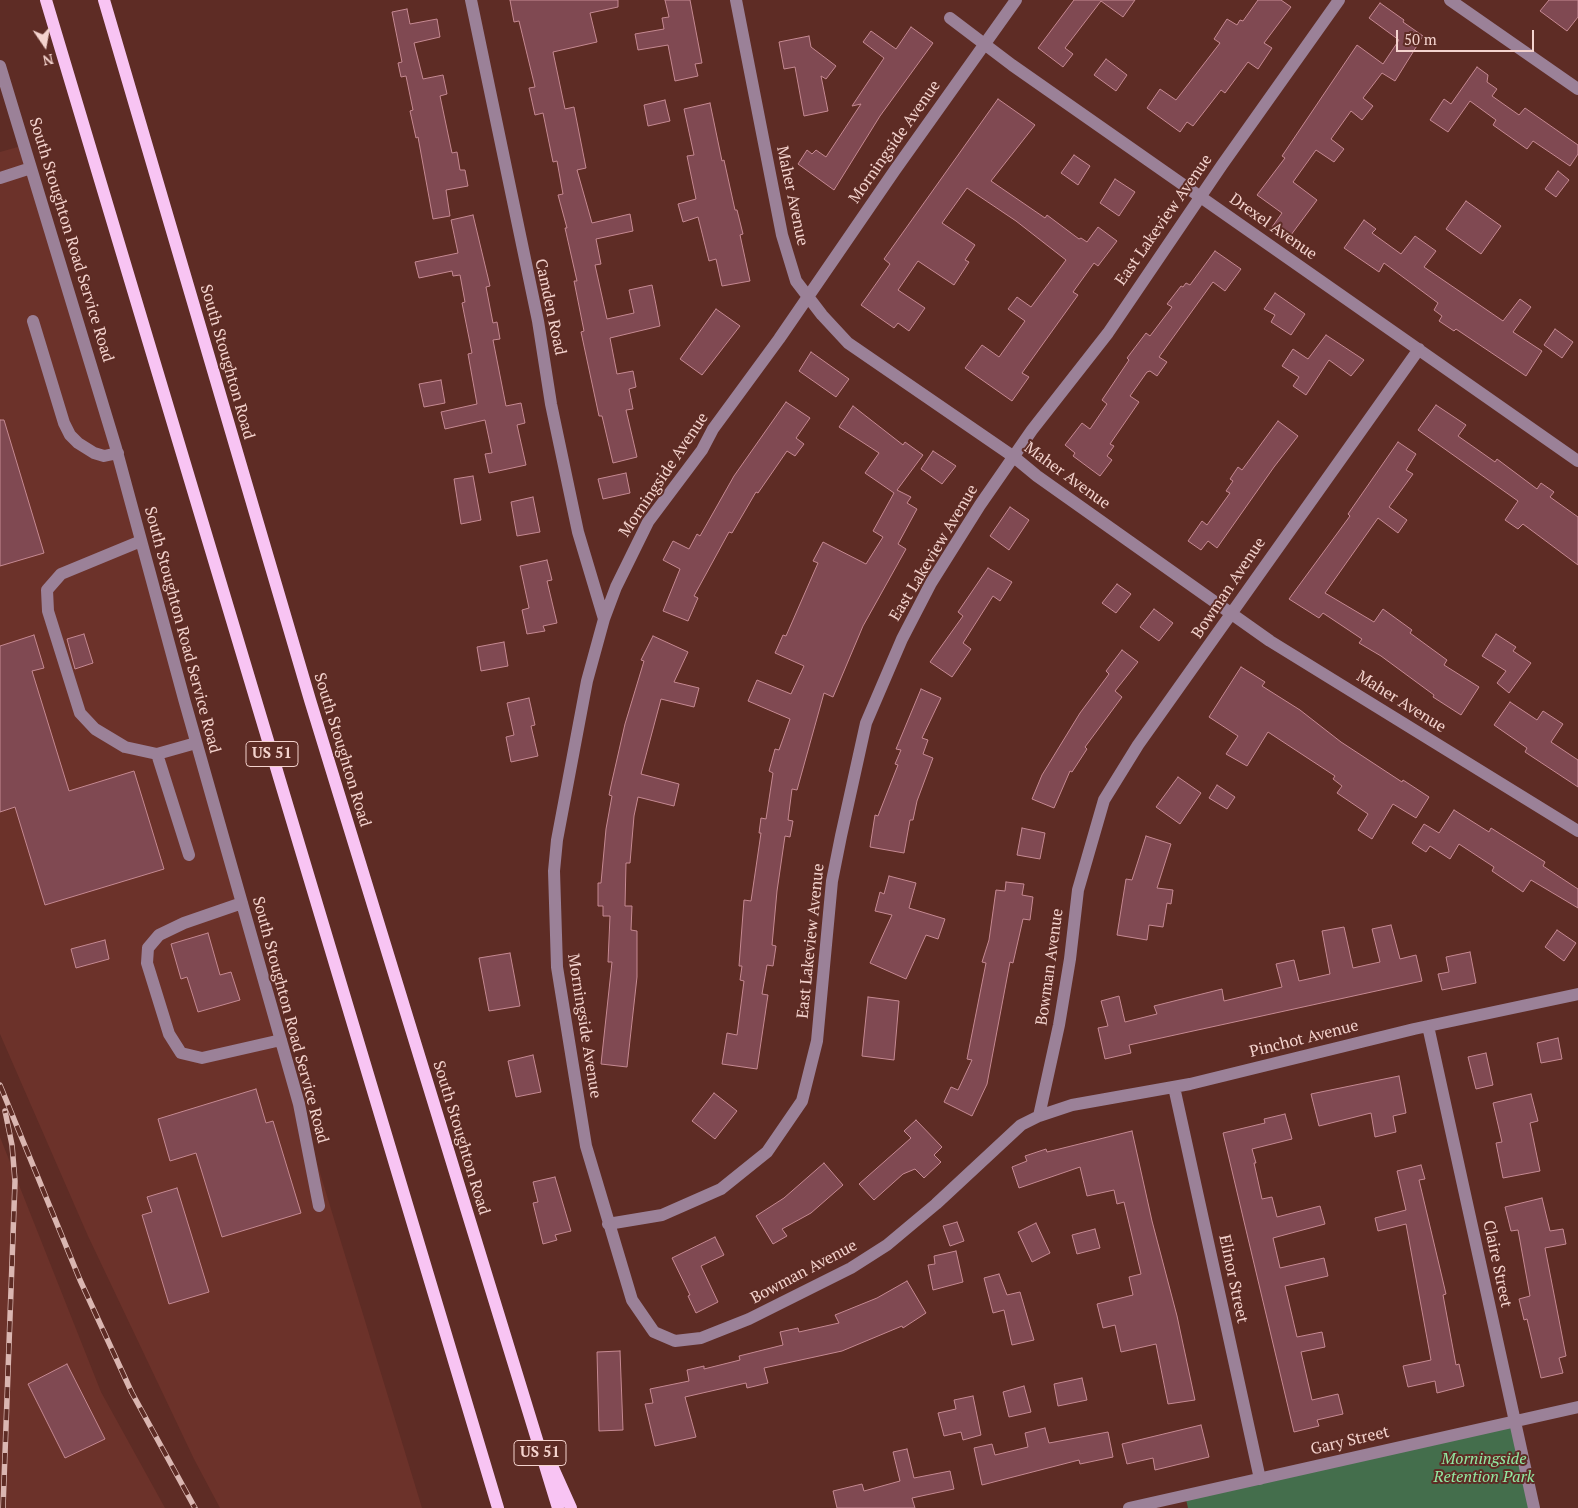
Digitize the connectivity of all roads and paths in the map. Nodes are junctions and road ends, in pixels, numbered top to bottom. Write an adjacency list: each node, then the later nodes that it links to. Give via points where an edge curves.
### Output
1 (46, 0): 40 (main road, US 51)
2 (104, 0): 36 (main road, South Stoughton Road / US 51, via 310,700)
3 (470, 0): 23 (street, Camden Road, via 538,321 551,404 578,532)
4 (736, 0): 15 (street, Maher Avenue, via 782,236 796,281)
5 (1016, 0): 9 (street, Morningside Avenue)
6 (1340, 0): 14 (street, East Lakeview Avenue)
7 (1450, 0): 11 (street)
8 (950, 18): 9 (street, Drexel Avenue)
9 (985, 44): 14 (street, Drexel Avenue); 15 (street, Morningside Avenue, via 894,170)
10 (0, 66): 12 (street, South Stoughton Road Service Road)
11 (1578, 89)
12 (31, 168): 13 (street); 18 (street, South Stoughton Road Service Road)
13 (0, 178)
14 (1202, 197): 17 (street, Drexel Avenue); 19 (street, East Lakeview Avenue, via 1143,277 1108,333)
15 (808, 298): 19 (street, Maher Avenue, via 848,343); 23 (street, Morningside Avenue, via 648,522)
16 (33, 321): 18 (street, via 64,424 70,434 94,453 104,456)
17 (1419, 349): 20 (street, Drexel Avenue); 22 (street, Bowman Avenue)
18 (118, 453): 21 (street, South Stoughton Road Service Road)
19 (1014, 457): 22 (street, Maher Avenue, via 1036,476); 35 (street, East Lakeview Avenue, via 931,583 902,639 866,723 832,881 817,1041 802,1101 767,1152 721,1189 662,1215)
20 (1578, 461)
21 (140, 541): 24 (street, South Stoughton Road Service Road); 25 (street, via 61,574 47,590 48,611 80,713 95,729 125,747)
22 (1232, 614): 26 (street, Maher Avenue, via 1270,641); 33 (street, Bowman Avenue, via 1138,745 1104,800 1078,890 1059,1025)
23 (604, 619): 35 (street, Morningside Avenue, via 579,719 560,815 554,871 557,967 586,1146)
24 (196, 743): 25 (street); 28 (street, South Stoughton Road Service Road)
25 (156, 754): 27 (street)
26 (1578, 831)
27 (189, 855)
28 (242, 904): 31 (street, South Stoughton Road Service Road); 31 (street, via 159,935 148,948 147,962 169,1034 181,1053 202,1058)
29 (1578, 994): 30 (street, Pinchot Avenue)
30 (1428, 1026): 32 (street, Pinchot Avenue); 38 (street, Claire Street)
31 (281, 1040): 34 (street, South Stoughton Road Service Road, via 299,1104)
32 (1174, 1087): 33 (street, Pinchot Avenue, via 1072,1105); 39 (street, Elinor Street)
33 (1039, 1116): 35 (street, Bowman Avenue, via 1020,1125 888,1245 805,1292 701,1338 675,1341 654,1332 632,1300)
34 (319, 1206)
35 (608, 1224)
36 (522, 1397): 41 (main road, South Stoughton Road / US 51); 42 (main road)
37 (1578, 1407): 38 (street, Gary Street)
38 (1515, 1421): 39 (street, Gary Street); 44 (street, Claire Street)
39 (1260, 1479): 43 (street, Gary Street)
40 (498, 1508)
41 (558, 1508)
42 (571, 1508)
43 (1129, 1508)
44 (1534, 1508)

